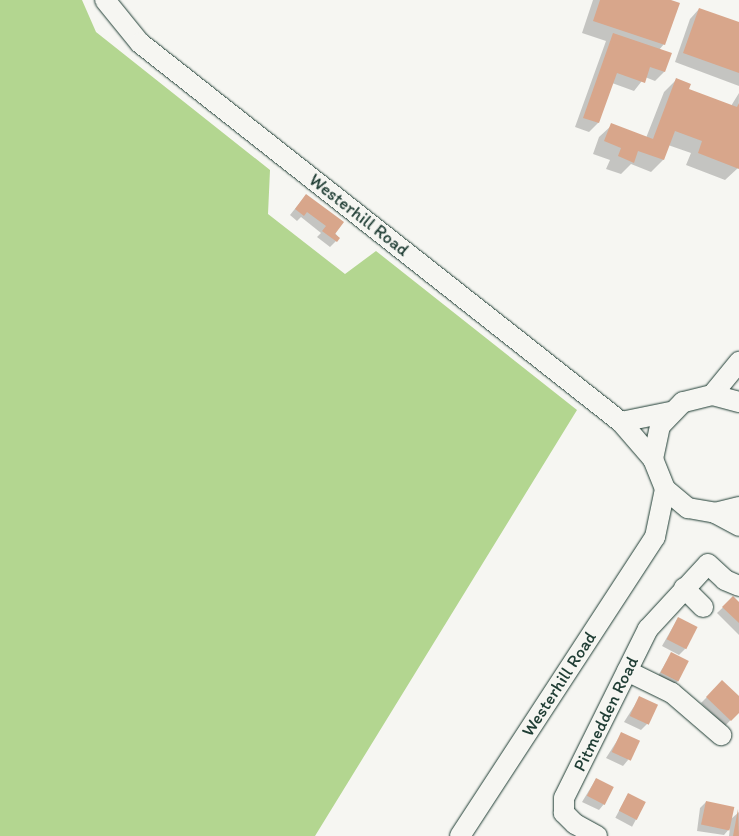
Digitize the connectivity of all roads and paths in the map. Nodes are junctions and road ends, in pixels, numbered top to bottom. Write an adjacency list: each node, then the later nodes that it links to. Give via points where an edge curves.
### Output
1 (104, 0): 6 (street, Westerhill Road, via 140,43)
2 (739, 362): 3 (street)
3 (712, 394): 4 (street); 5 (street, via 697,396)
4 (739, 402)
5 (670, 412): 6 (street); 7 (street, via 660,426)
6 (621, 422): 7 (street, Westerhill Road)
7 (653, 459): 8 (street)
8 (665, 489): 10 (street); 13 (street, Westerhill Road)
9 (739, 507): 11 (street)
10 (688, 508): 11 (street); 13 (street, Westerhill Road)
11 (715, 513): 12 (street)
12 (739, 526)
13 (658, 531): 19 (street, Westerhill Road)
14 (739, 586): 15 (street, Pitmedden Road, via 725,580 708,564)
15 (684, 588): 16 (street); 17 (street, Pitmedden Road, via 648,629)
16 (703, 607)
17 (627, 672): 18 (street, via 672,693); 20 (street, Pitmedden Road, via 564,798 564,813 574,824)
18 (721, 736)
19 (460, 836)
20 (597, 836)

